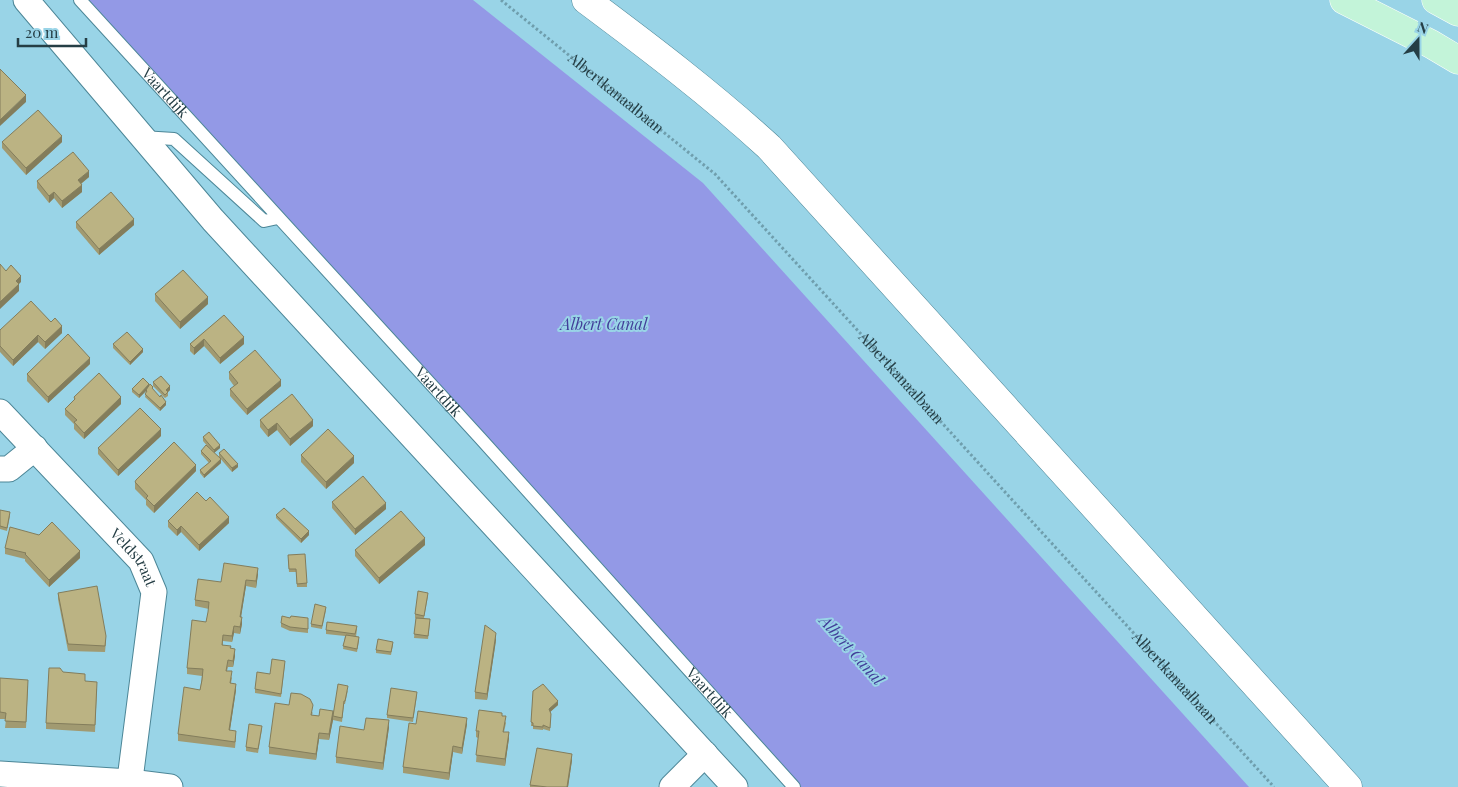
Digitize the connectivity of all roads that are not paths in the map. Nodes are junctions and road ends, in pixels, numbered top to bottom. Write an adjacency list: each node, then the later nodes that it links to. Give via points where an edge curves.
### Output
1 (26, 0): 8 (street)
2 (80, 0): 9 (lane, Vaartdijk)
3 (586, 0): 20 (street, via 687,76 769,147)
4 (1344, 0): 7 (main road)
5 (1436, 0): 6 (main road)
6 (1458, 12)
7 (1458, 60)
8 (141, 136): 9 (lane, via 174,139 264,220); 13 (street, via 213,220)
9 (278, 218): 19 (lane, Vaartdijk)
10 (0, 412): 11 (street, Veldstraat)
11 (35, 448): 12 (street, via 9,469); 15 (street, Veldstraat, via 141,561 154,592)
12 (0, 469)
13 (705, 754): 17 (street); 18 (street)
14 (0, 774): 15 (street)
15 (129, 784): 16 (street)
16 (170, 787)
17 (672, 787)
18 (735, 787)
19 (794, 787)
20 (1348, 787)

